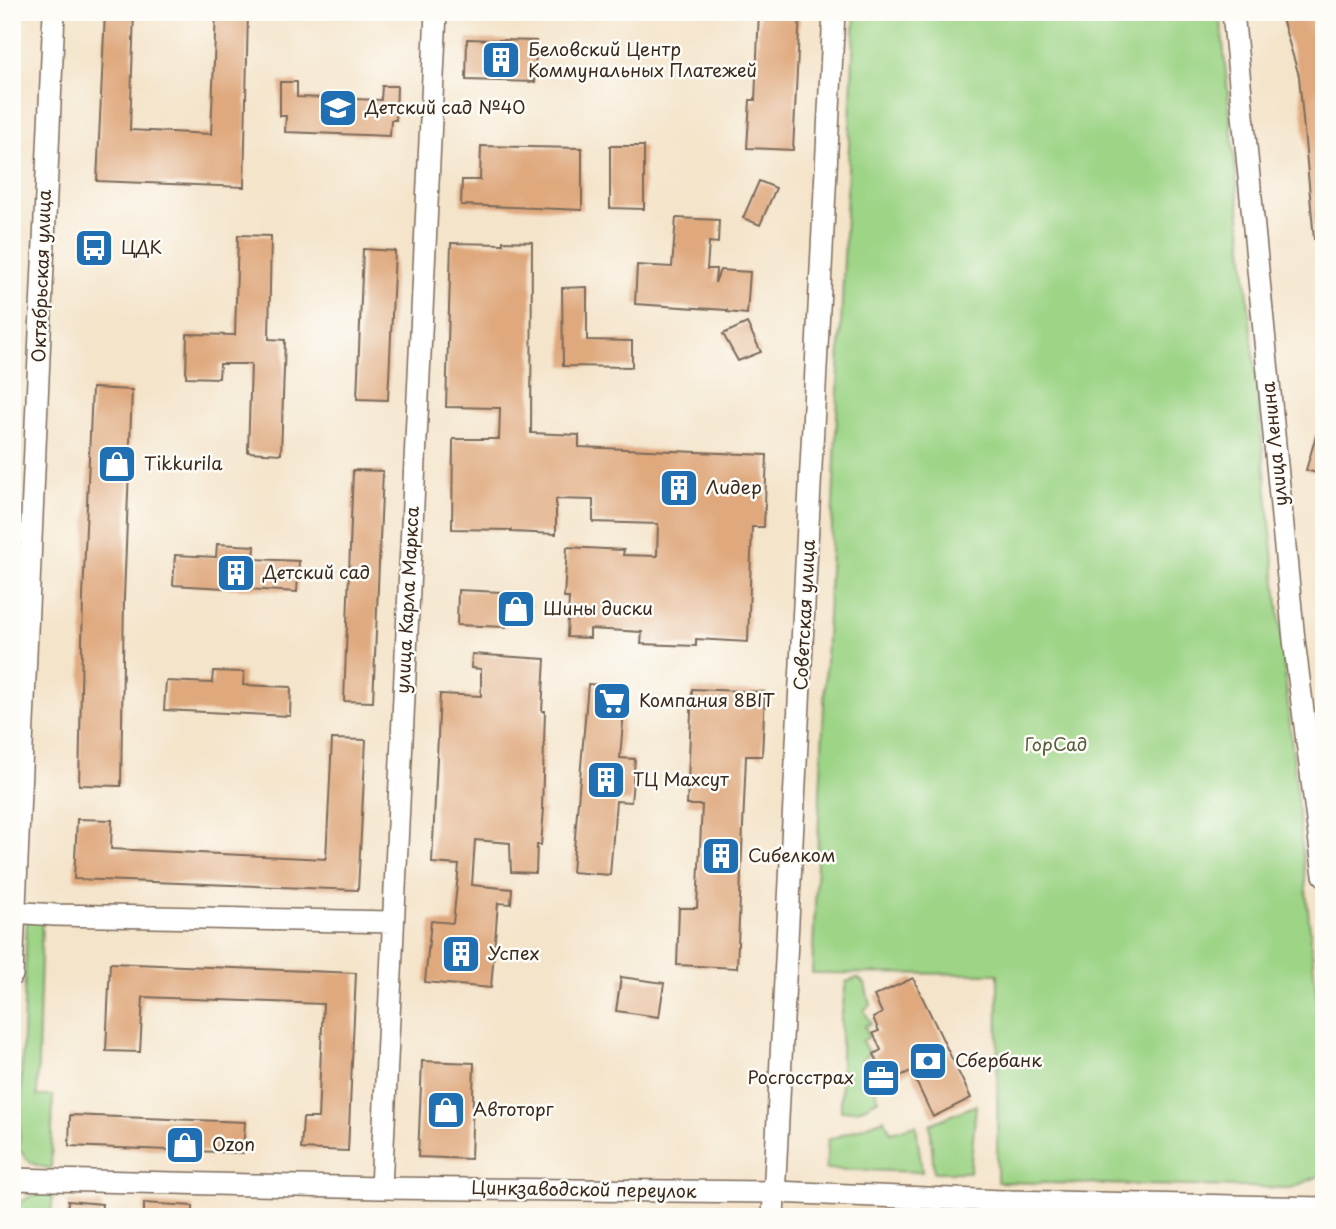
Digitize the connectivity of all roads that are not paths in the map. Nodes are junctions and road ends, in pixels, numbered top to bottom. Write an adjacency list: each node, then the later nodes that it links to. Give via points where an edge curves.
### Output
1 (54, 12): 6 (street, Октябрьская улица)
2 (436, 12): 7 (street, улица Карла Маркса)
3 (834, 12): 11 (street, Советская улица)
4 (1233, 12): 5 (street, улица Ленина, via 1294,640)
5 (1324, 874)
6 (14, 912): 7 (street); 8 (street, Октябрьская улица)
7 (393, 922): 10 (street, улица Карла Маркса)
8 (12, 975)
9 (12, 1179): 10 (street, Цинкзаводской переулок)
10 (381, 1188): 11 (street, Цинкзаводской переулок)
11 (774, 1192): 12 (street, Цинкзаводской переулок); 13 (street, Советская улица)
12 (1324, 1208)
13 (773, 1217)

